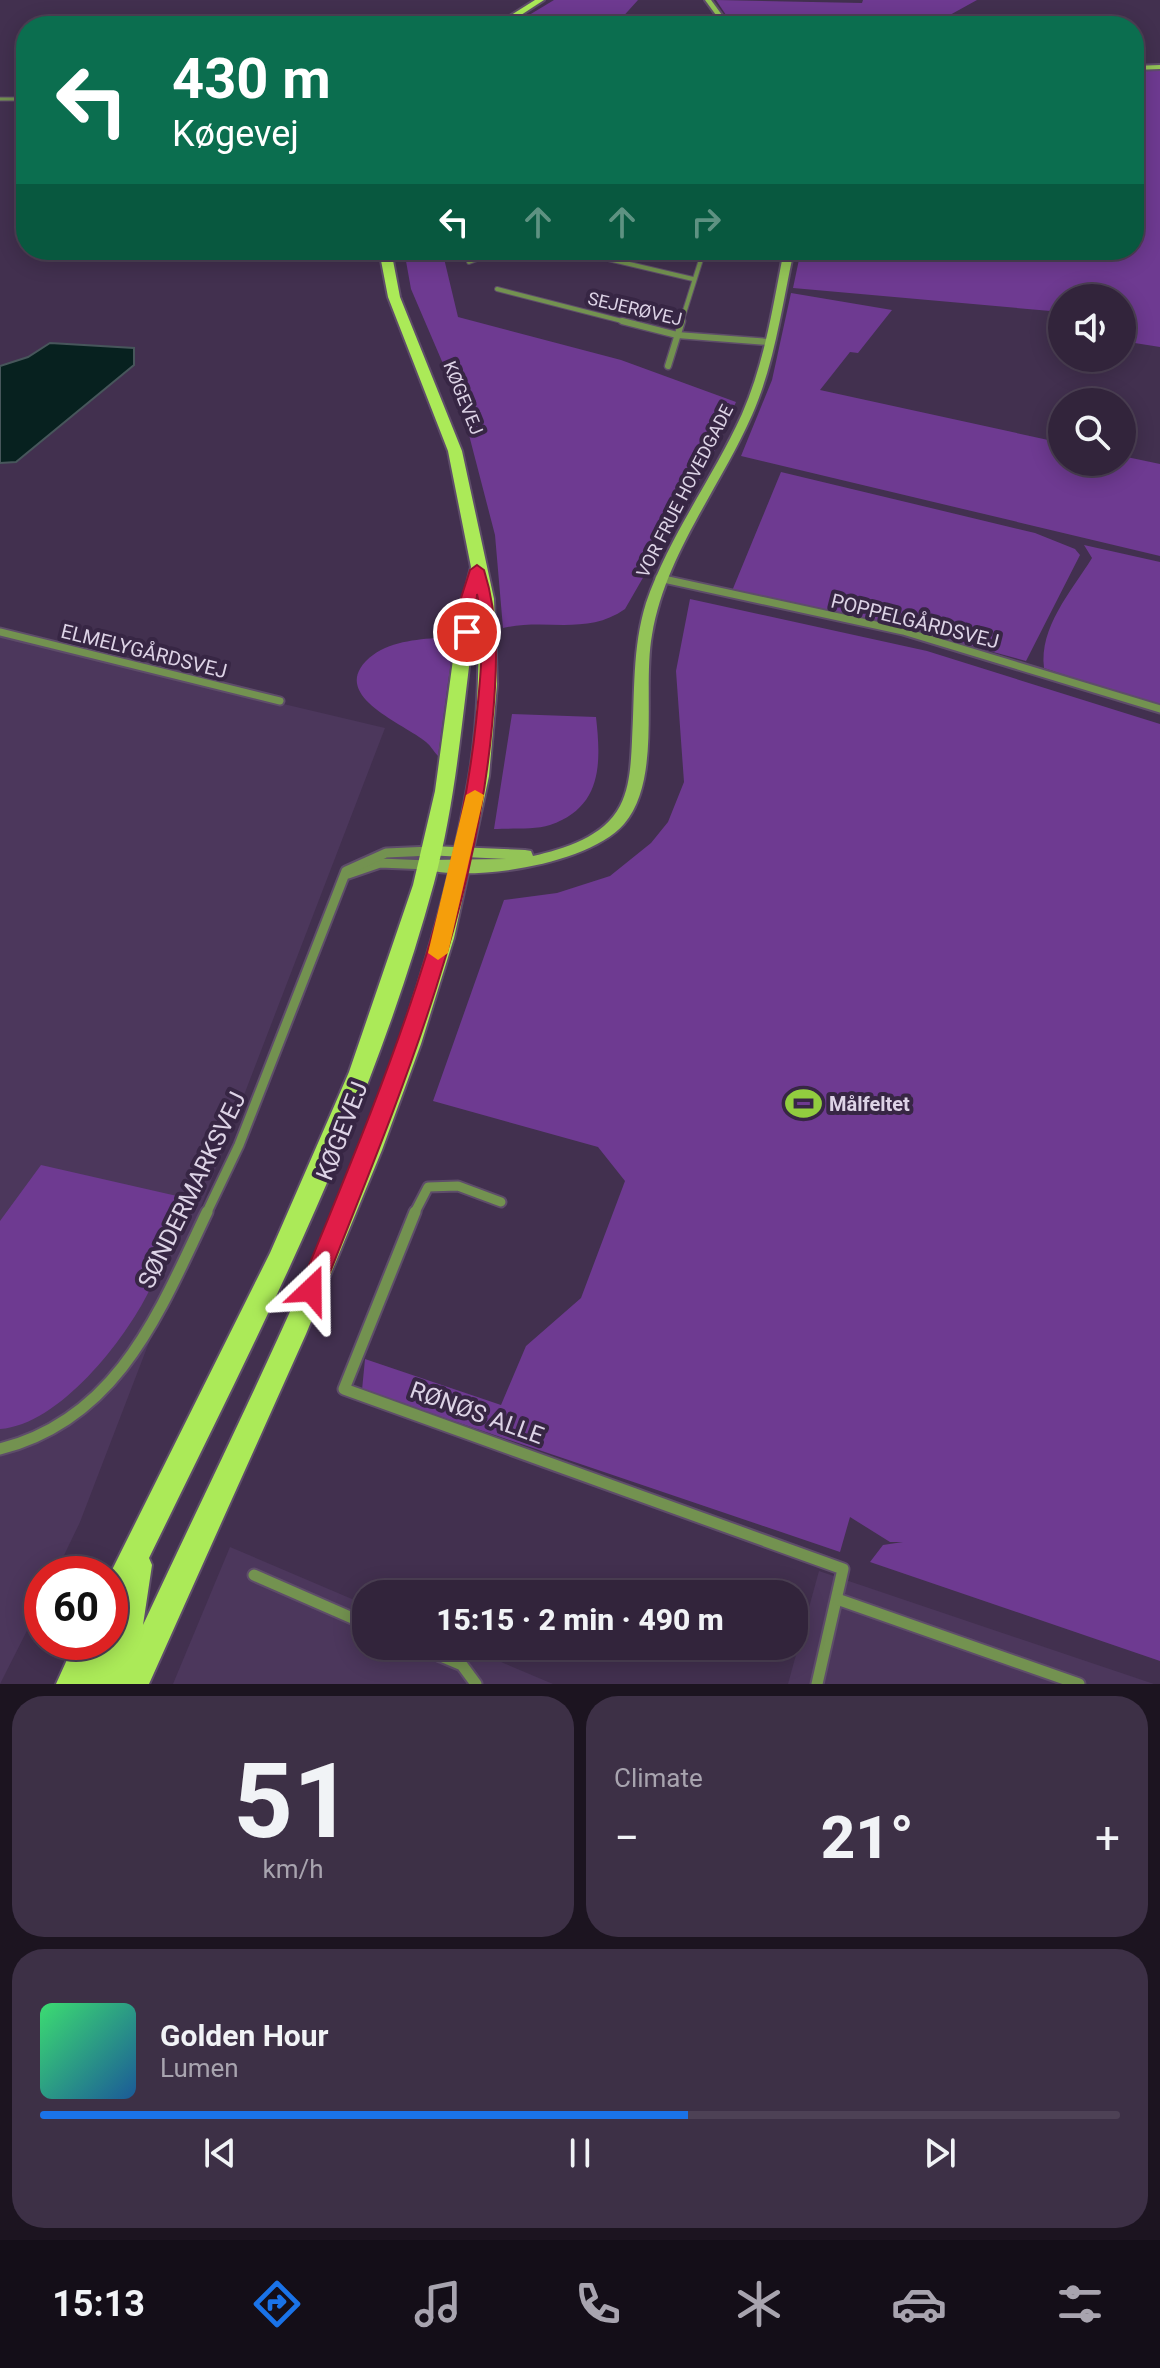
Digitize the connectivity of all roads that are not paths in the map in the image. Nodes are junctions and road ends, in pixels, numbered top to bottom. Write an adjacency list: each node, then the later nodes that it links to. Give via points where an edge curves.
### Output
1 (540, 0): 2 (main road)
2 (514, 16)
3 (387, 260): 14 (main road, KØGEVEJ, via 394,297 455,451)
4 (474, 260): 8 (street)
5 (612, 260): 9 (street)
6 (700, 260): 9 (street)
7 (787, 260): 12 (street, VOR FRUE HOVEDGADE)
8 (469, 262)
9 (693, 279): 11 (street)
10 (497, 289): 11 (street, SEJERØVEJ)
11 (677, 335): 12 (street, SEJERØVEJ); 13 (street)
12 (769, 342): 15 (street, VOR FRUE HOVEDGADE, via 746,417)
13 (668, 366)
14 (477, 570): 19 (main road, KØGEVEJ); 20 (main road, KØGEVEJ, via 486,599 488,684 479,776)
15 (659, 578): 18 (street, POPPELGÅRDSVEJ, via 903,631); 20 (street, VOR FRUE HOVEDGADE, via 639,667 637,782 618,821 555,854 504,866)
16 (0, 632): 17 (street, ELMELYGÅRDSVEJ)
17 (280, 701)
18 (1160, 709)
19 (430, 858): 20 (street, VOR FRUE HOVEDGADE); 21 (street, via 380,863 350,872); 21 (street, via 405,849 374,855 346,871); 24 (main road, KØGEVEJ, via 375,1036 333,1140 284,1253)
20 (462, 861): 33 (main road, KØGEVEJ, via 410,1044 370,1150)
21 (339, 883): 23 (street, SØNDERMARKSVEJ, via 239,1145 127,1364 93,1403 63,1425)
22 (501, 1202): 27 (street, RØNØS ALLE, via 458,1186 428,1187 344,1389 843,1569)
23 (0, 1449)
24 (140, 1545): 25 (main road, KØGEVEJ); 32 (main road, via 127,1625)
25 (128, 1569)
26 (254, 1575): 28 (street)
27 (837, 1599): 35 (street, RØNØS ALLE); 36 (street)
28 (352, 1618)
29 (83, 1660): 31 (main road)
30 (450, 1660): 34 (street, via 462,1665)
31 (72, 1684)
32 (100, 1684)
33 (132, 1684)
34 (476, 1684)
35 (817, 1684)
36 (1079, 1684)

